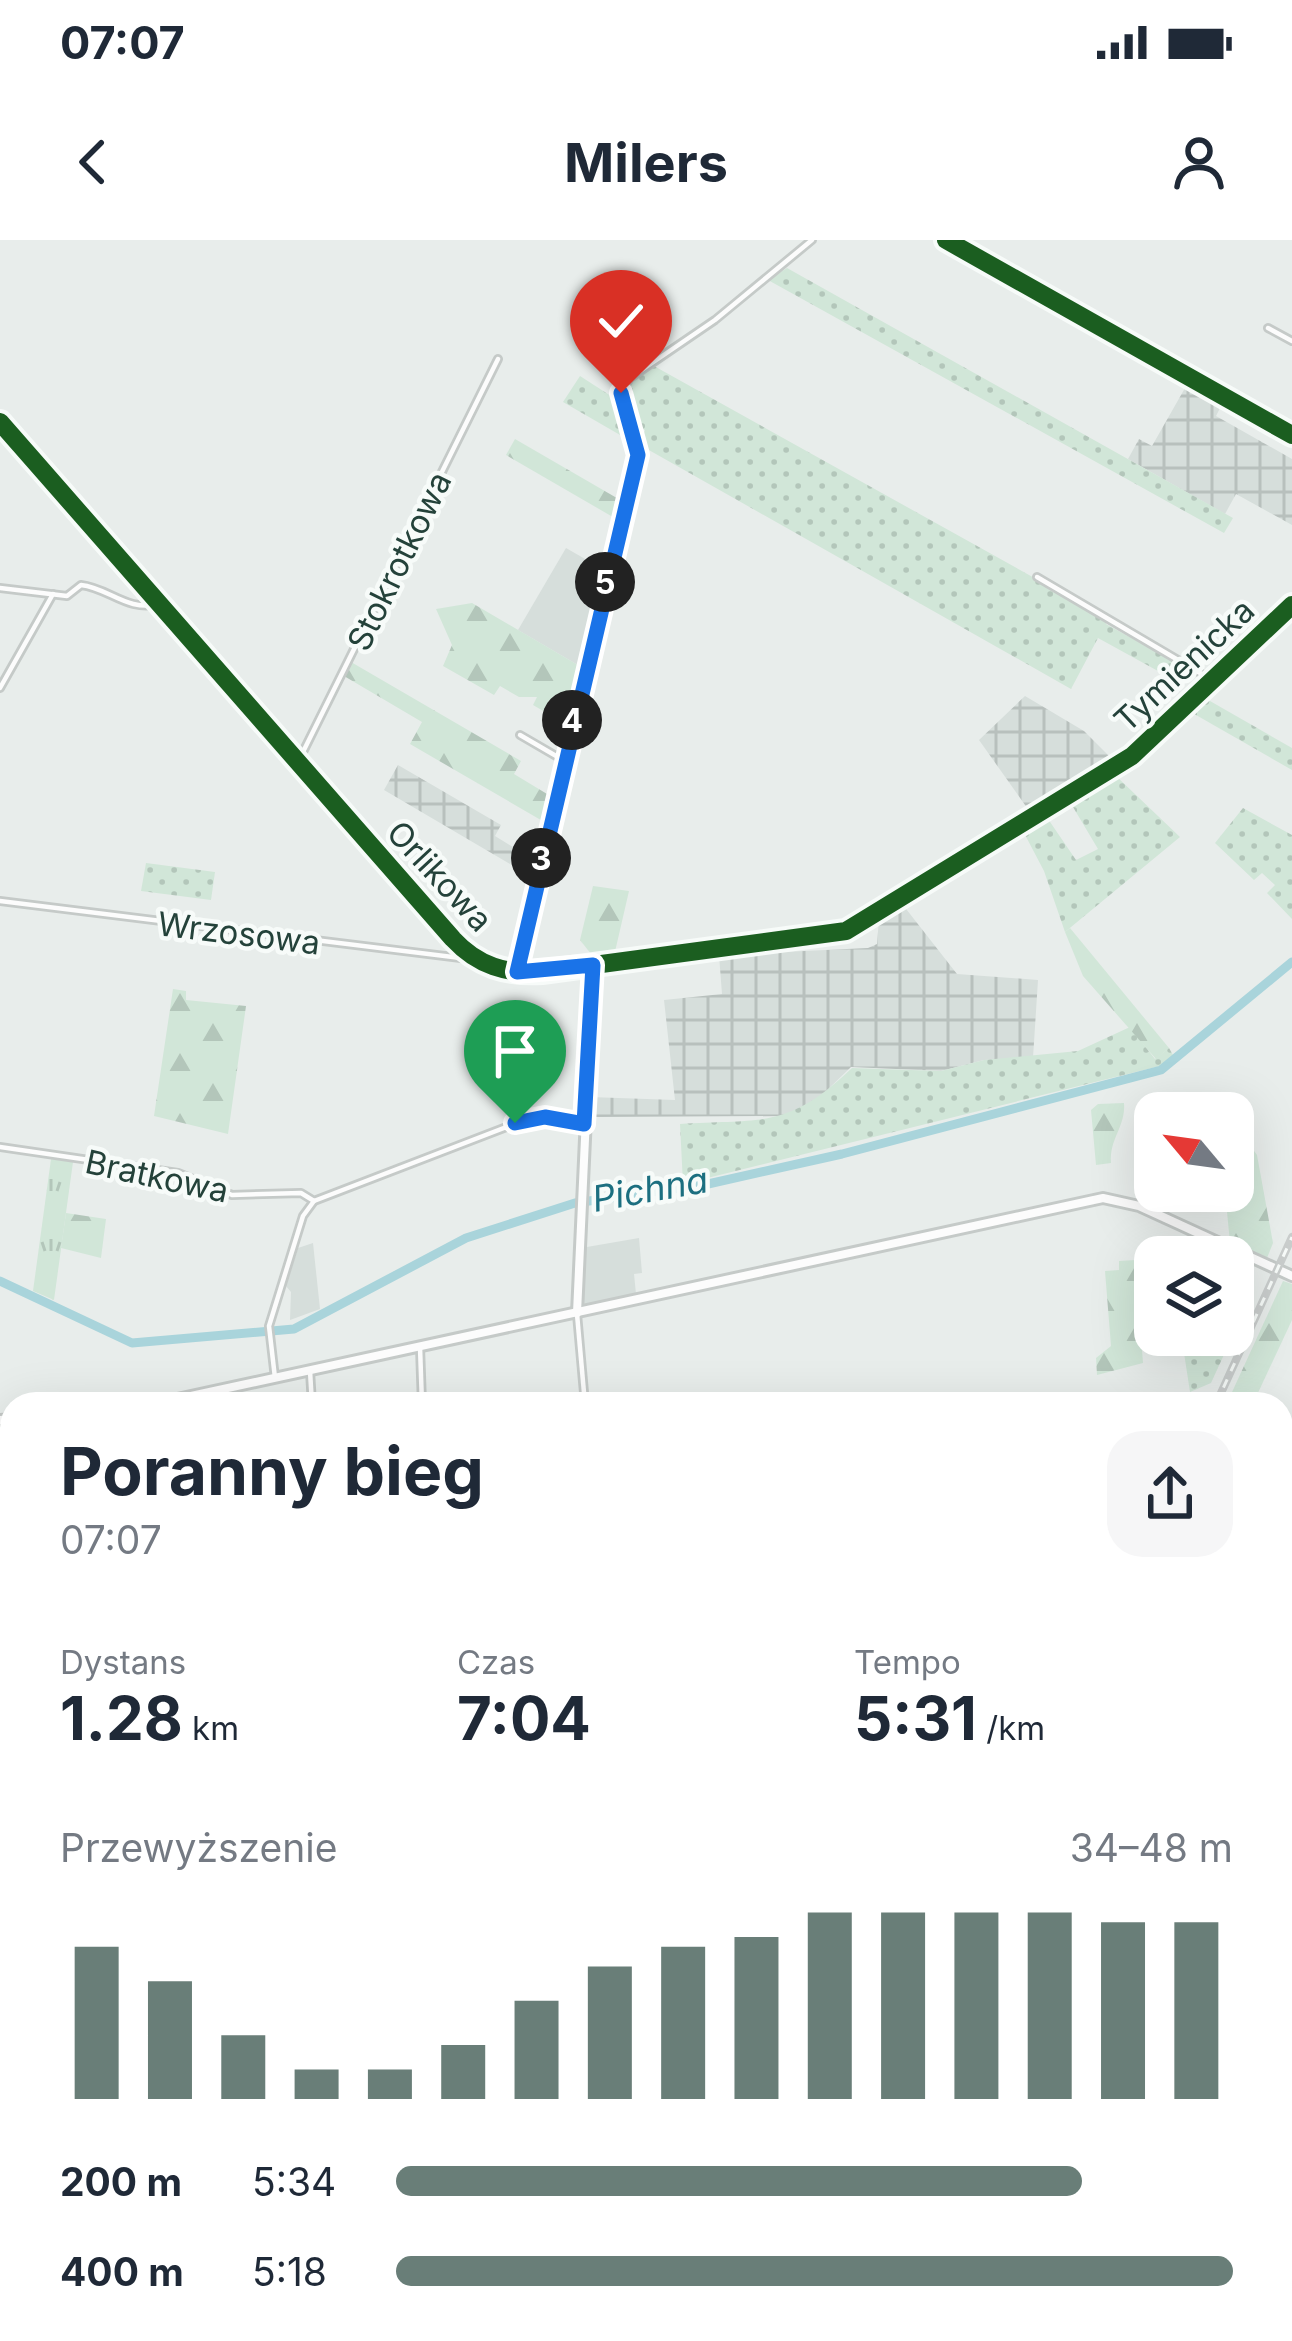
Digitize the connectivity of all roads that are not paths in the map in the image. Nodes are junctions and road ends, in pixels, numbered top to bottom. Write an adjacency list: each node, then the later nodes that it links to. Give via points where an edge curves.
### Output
1 (812, 240): 16 (street, via 630,378 621,393 638,455)
2 (946, 240): 7 (street)
3 (1268, 328): 4 (street)
4 (1292, 341)
5 (498, 359): 17 (street, Stokrotkowa)
6 (0, 422): 11 (street, Orlikowa)
7 (1292, 435)
8 (1037, 578): 13 (street)
9 (0, 588): 10 (street)
10 (53, 594): 11 (street, via 68,596 81,585 112,600); 14 (street)
11 (159, 604): 17 (street, Orlikowa)
12 (1292, 605): 13 (street, Tymienicka)
13 (1212, 680): 18 (street, Tymienicka)
14 (0, 688)
15 (520, 735): 16 (street)
16 (563, 760): 22 (street)
17 (298, 762): 20 (street, Orlikowa)
18 (1114, 766): 21 (street, Orlikowa, via 846,931)
19 (0, 901): 20 (street, Wrzosowa)
20 (477, 960): 22 (street, Orlikowa)
21 (593, 965): 22 (street, Orlikowa); 23 (street)
22 (517, 972)
23 (584, 1124): 25 (street, Bratkowa, via 527,1119); 27 (street)
24 (0, 1147): 25 (street, Bratkowa, via 178,1173 232,1196 301,1193)
25 (314, 1201): 30 (street, via 270,1329)
26 (1292, 1276): 27 (street, via 1139,1205 1103,1198)
27 (577, 1313): 28 (street); 34 (street)
28 (420, 1347): 29 (street); 33 (street)
29 (310, 1371): 30 (street); 32 (street)
30 (275, 1378): 31 (street)
31 (210, 1392)
32 (311, 1392)
33 (422, 1392)
34 (584, 1392)

